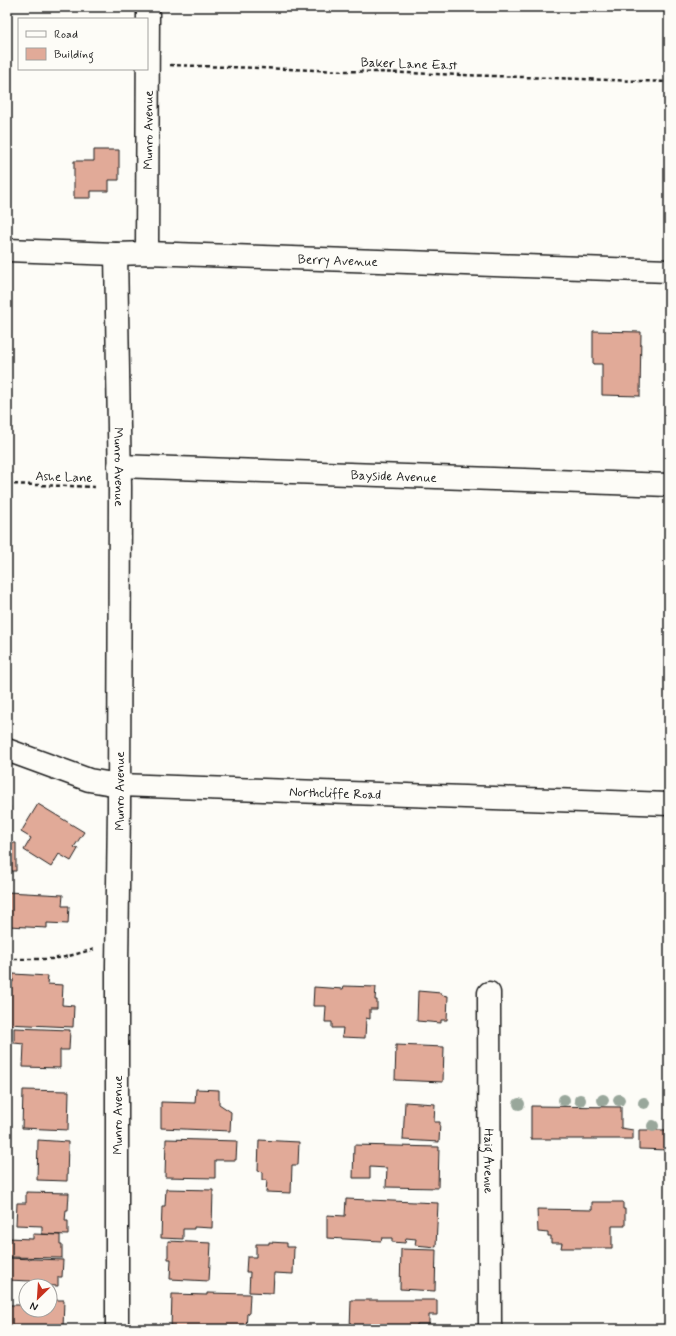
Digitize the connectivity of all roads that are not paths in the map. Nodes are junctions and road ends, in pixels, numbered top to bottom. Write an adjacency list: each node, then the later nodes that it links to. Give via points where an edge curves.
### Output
1 (148, 7): 2 (street, Munro Avenue)
2 (148, 18)
3 (148, 18): 4 (street, Munro Avenue)
4 (148, 64)
5 (148, 70): 7 (street, Munro Avenue)
6 (7, 250): 8 (street, Berry Avenue)
7 (147, 253): 8 (street, Berry Avenue); 9 (street, Berry Avenue)
8 (116, 254): 10 (street, Munro Avenue)
9 (669, 271)
10 (119, 466): 11 (street, Bayside Avenue); 13 (street, Munro Avenue)
11 (669, 485)
12 (7, 750): 13 (street, Northcliffe Road, via 89,780)
13 (119, 784): 14 (street, Northcliffe Road); 16 (street, Munro Avenue)
14 (669, 804)
15 (489, 993): 17 (street, Haig Avenue)
16 (116, 1329)
17 (490, 1329)

